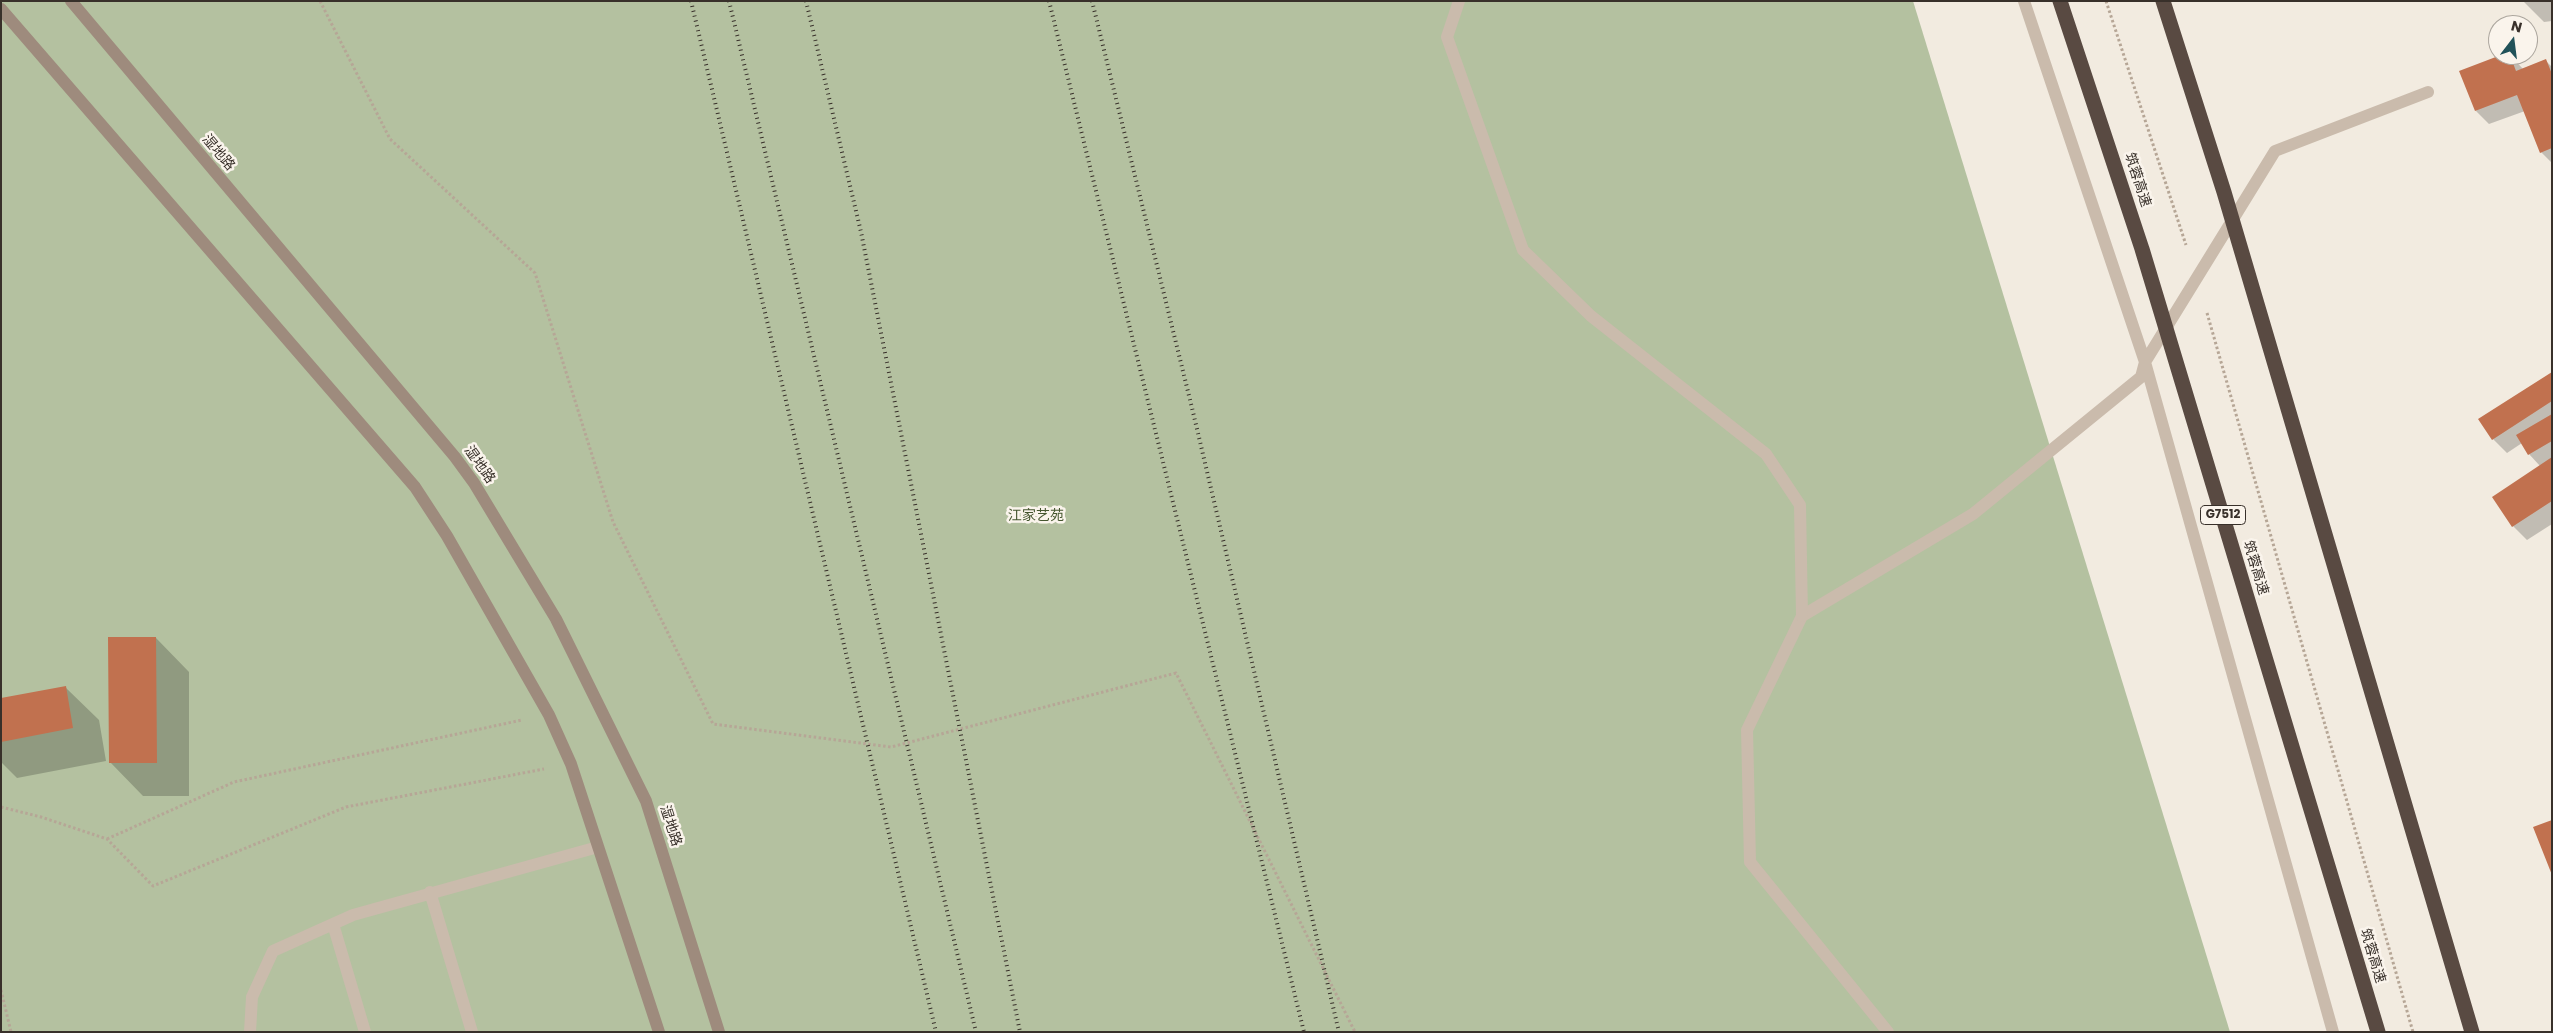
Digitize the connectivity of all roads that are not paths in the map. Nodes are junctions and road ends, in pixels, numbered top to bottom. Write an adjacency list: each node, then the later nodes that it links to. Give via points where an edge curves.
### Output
1 (71, 1): 17 (street, 湿地路, via 455,456 474,483 556,619 646,800)
2 (1459, 1): 9 (street, via 1447,37 1523,250 1591,316 1766,454 1800,505)
3 (2024, 1): 8 (street)
4 (2060, 1): 20 (highway, 筑蓉高速 / G7512, bridge, via 2142,249)
5 (2163, 1): 21 (highway, bridge, via 2230,212)
6 (1, 10): 10 (street, via 415,487 466,568 549,715 571,764)
7 (2428, 92): 8 (street, via 2275,151)
8 (2145, 362): 9 (street, via 2141,377 1973,514); 19 (street)
9 (1802, 616): 18 (street, via 1747,730 1750,862)
10 (598, 847): 11 (street); 16 (street)
11 (430, 892): 12 (street); 15 (street)
12 (333, 924): 13 (street, via 273,951 252,997); 14 (street)
13 (250, 1032)
14 (365, 1032)
15 (472, 1032)
16 (659, 1032)
17 (720, 1032)
18 (1888, 1032)
19 (2333, 1032)
20 (2378, 1032)
21 (2472, 1032)

